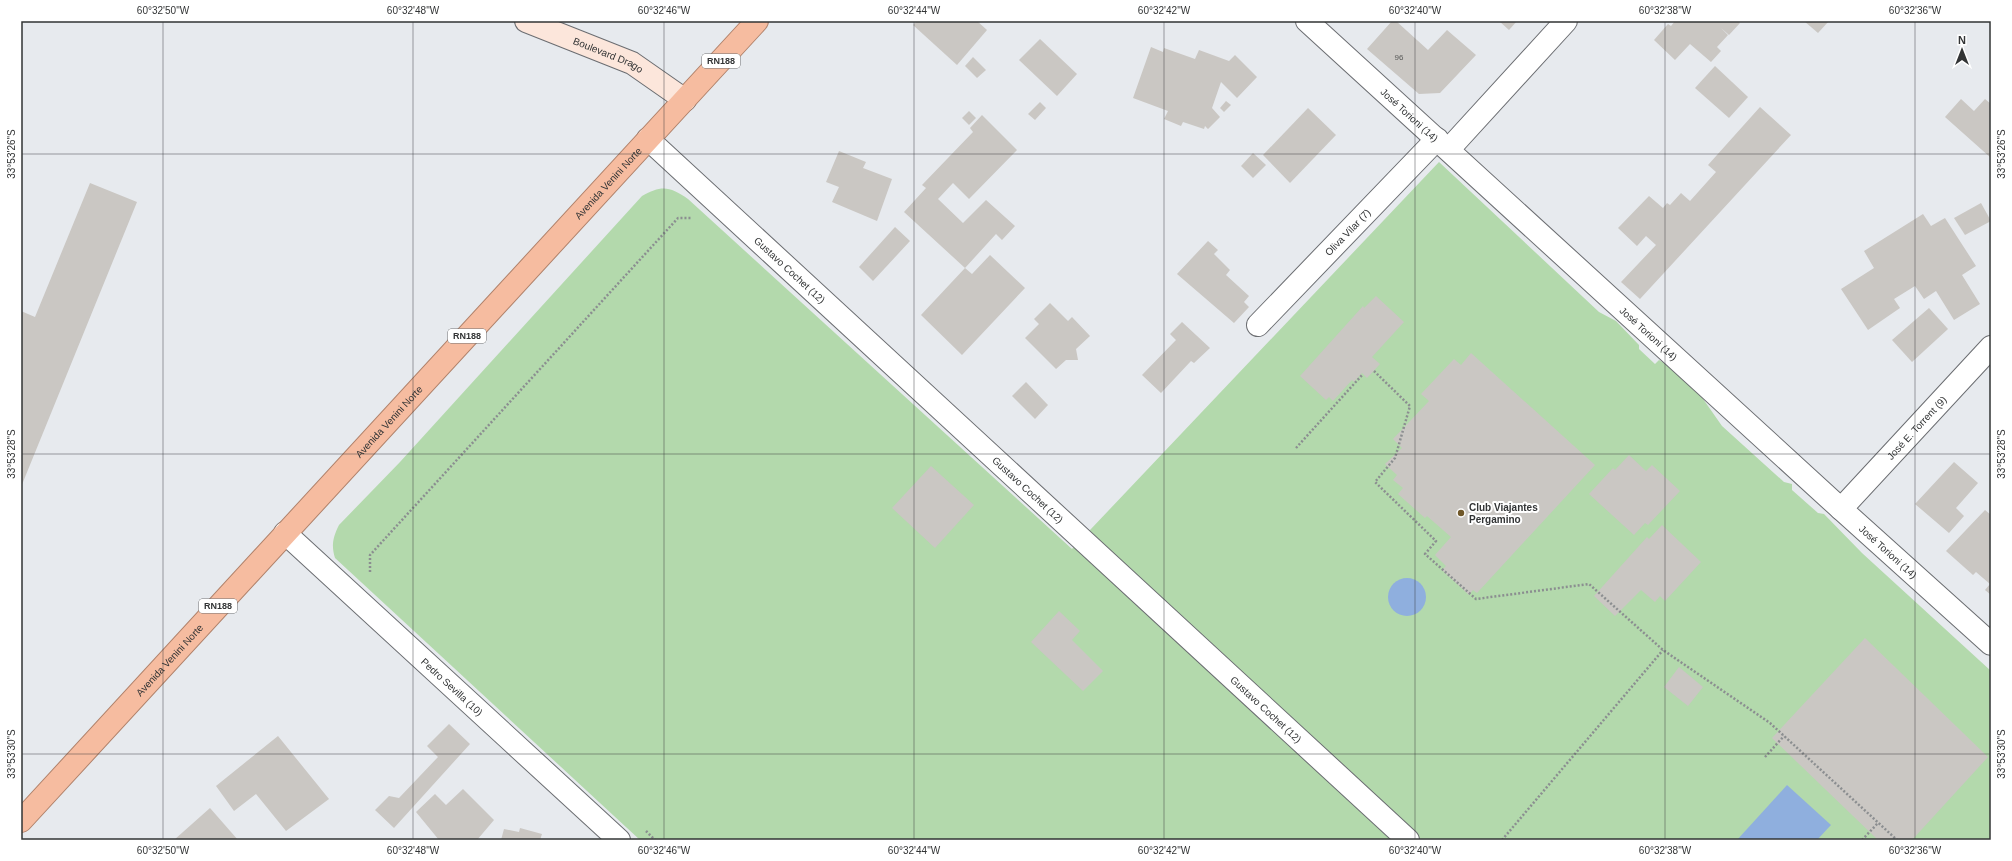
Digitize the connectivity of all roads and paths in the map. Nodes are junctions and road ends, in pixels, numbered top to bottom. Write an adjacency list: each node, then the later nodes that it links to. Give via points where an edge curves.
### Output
1 (526, 21): 5 (main road, Boulevard Drago, via 632,63)
2 (757, 21): 5 (highway, Avenida Venini Norte / RN188)
3 (1307, 21): 7 (street, José Torioni (14))
4 (1566, 21): 7 (street, Oliva Vilar (7))
5 (684, 100): 6 (highway, Avenida Venini Norte / RN188)
6 (648, 139): 8 (street, Gustavo Cochet (12)); 15 (highway, Avenida Venini Norte / RN188)
7 (1443, 144): 9 (street, Oliva Vilar (7)); 14 (street, José Torioni (14))
8 (712, 200): 16 (path, via 697,219 678,218 370,555 370,578); 24 (street, Gustavo Cochet (12), via 1100,554)
9 (1258, 325)
10 (1991, 347): 14 (street, José E. Torrent (9))
11 (1374, 371): 18 (path, via 1410,406 1395,458 1375,482 1436,541 1425,554 1476,599 1589,584)
12 (1363, 374): 13 (path)
13 (1296, 448)
14 (1841, 509): 17 (street, José Torioni (14))
15 (285, 533): 16 (street, Pedro Sevilla (10)); 21 (highway, Avenida Venini Norte / RN188)
16 (353, 596): 23 (street, Pedro Sevilla (10))
17 (1991, 644)
18 (1662, 650): 19 (path, via 1770,723); 25 (path)
19 (1784, 736): 20 (path); 22 (path)
20 (1765, 757)
21 (21, 821)
22 (1878, 822): 26 (path); 27 (path)
23 (619, 840)
24 (1408, 840)
25 (1502, 840)
26 (1862, 840)
27 (1897, 840)

